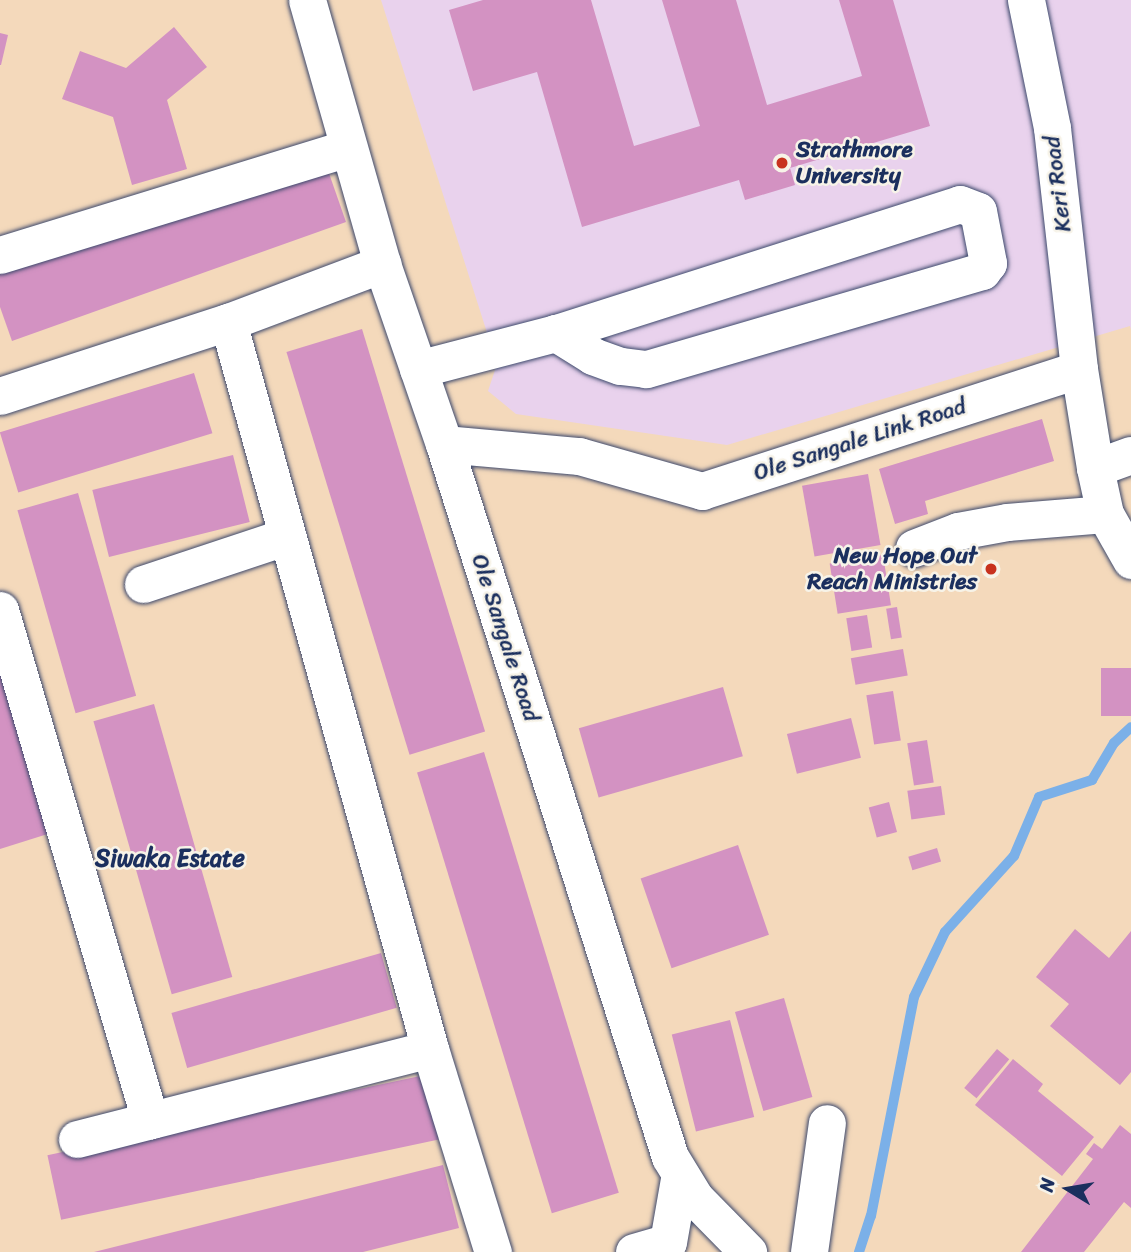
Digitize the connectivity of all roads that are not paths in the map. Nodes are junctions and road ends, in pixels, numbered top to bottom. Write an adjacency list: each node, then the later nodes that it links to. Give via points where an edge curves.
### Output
1 (307, 0): 3 (street, Ole Sangale Road)
2 (1026, 0): 9 (street, Keri Road, via 1052,128)
3 (348, 148): 4 (street); 5 (street, Ole Sangale Road)
4 (0, 255)
5 (382, 264): 6 (street); 8 (street, Ole Sangale Road)
6 (228, 322): 10 (street); 15 (street)
7 (556, 333): 7 (street, via 960,204 978,211 988,263 982,271 660,365 646,369 620,366); 8 (street)
8 (418, 369): 11 (street, Ole Sangale Road)
9 (1079, 369): 11 (street, Ole Sangale Link Road, via 702,491 579,456); 13 (street)
10 (0, 396)
11 (444, 444): 24 (street, Ole Sangale Road)
12 (1131, 455): 13 (street)
13 (1095, 468): 14 (street)
14 (1105, 514): 16 (street, via 1007,522 958,531); 17 (street)
15 (287, 536): 18 (street); 20 (street)
16 (914, 548)
17 (1131, 560)
18 (143, 584)
19 (0, 610): 21 (street)
20 (429, 1049): 21 (street); 25 (street)
21 (150, 1121): 23 (street)
22 (827, 1123): 28 (street)
23 (78, 1139)
24 (679, 1179): 26 (street, via 668,1242); 27 (street, Ole Sangale Road)
25 (493, 1252)
26 (634, 1252)
27 (748, 1252)
28 (809, 1252)

